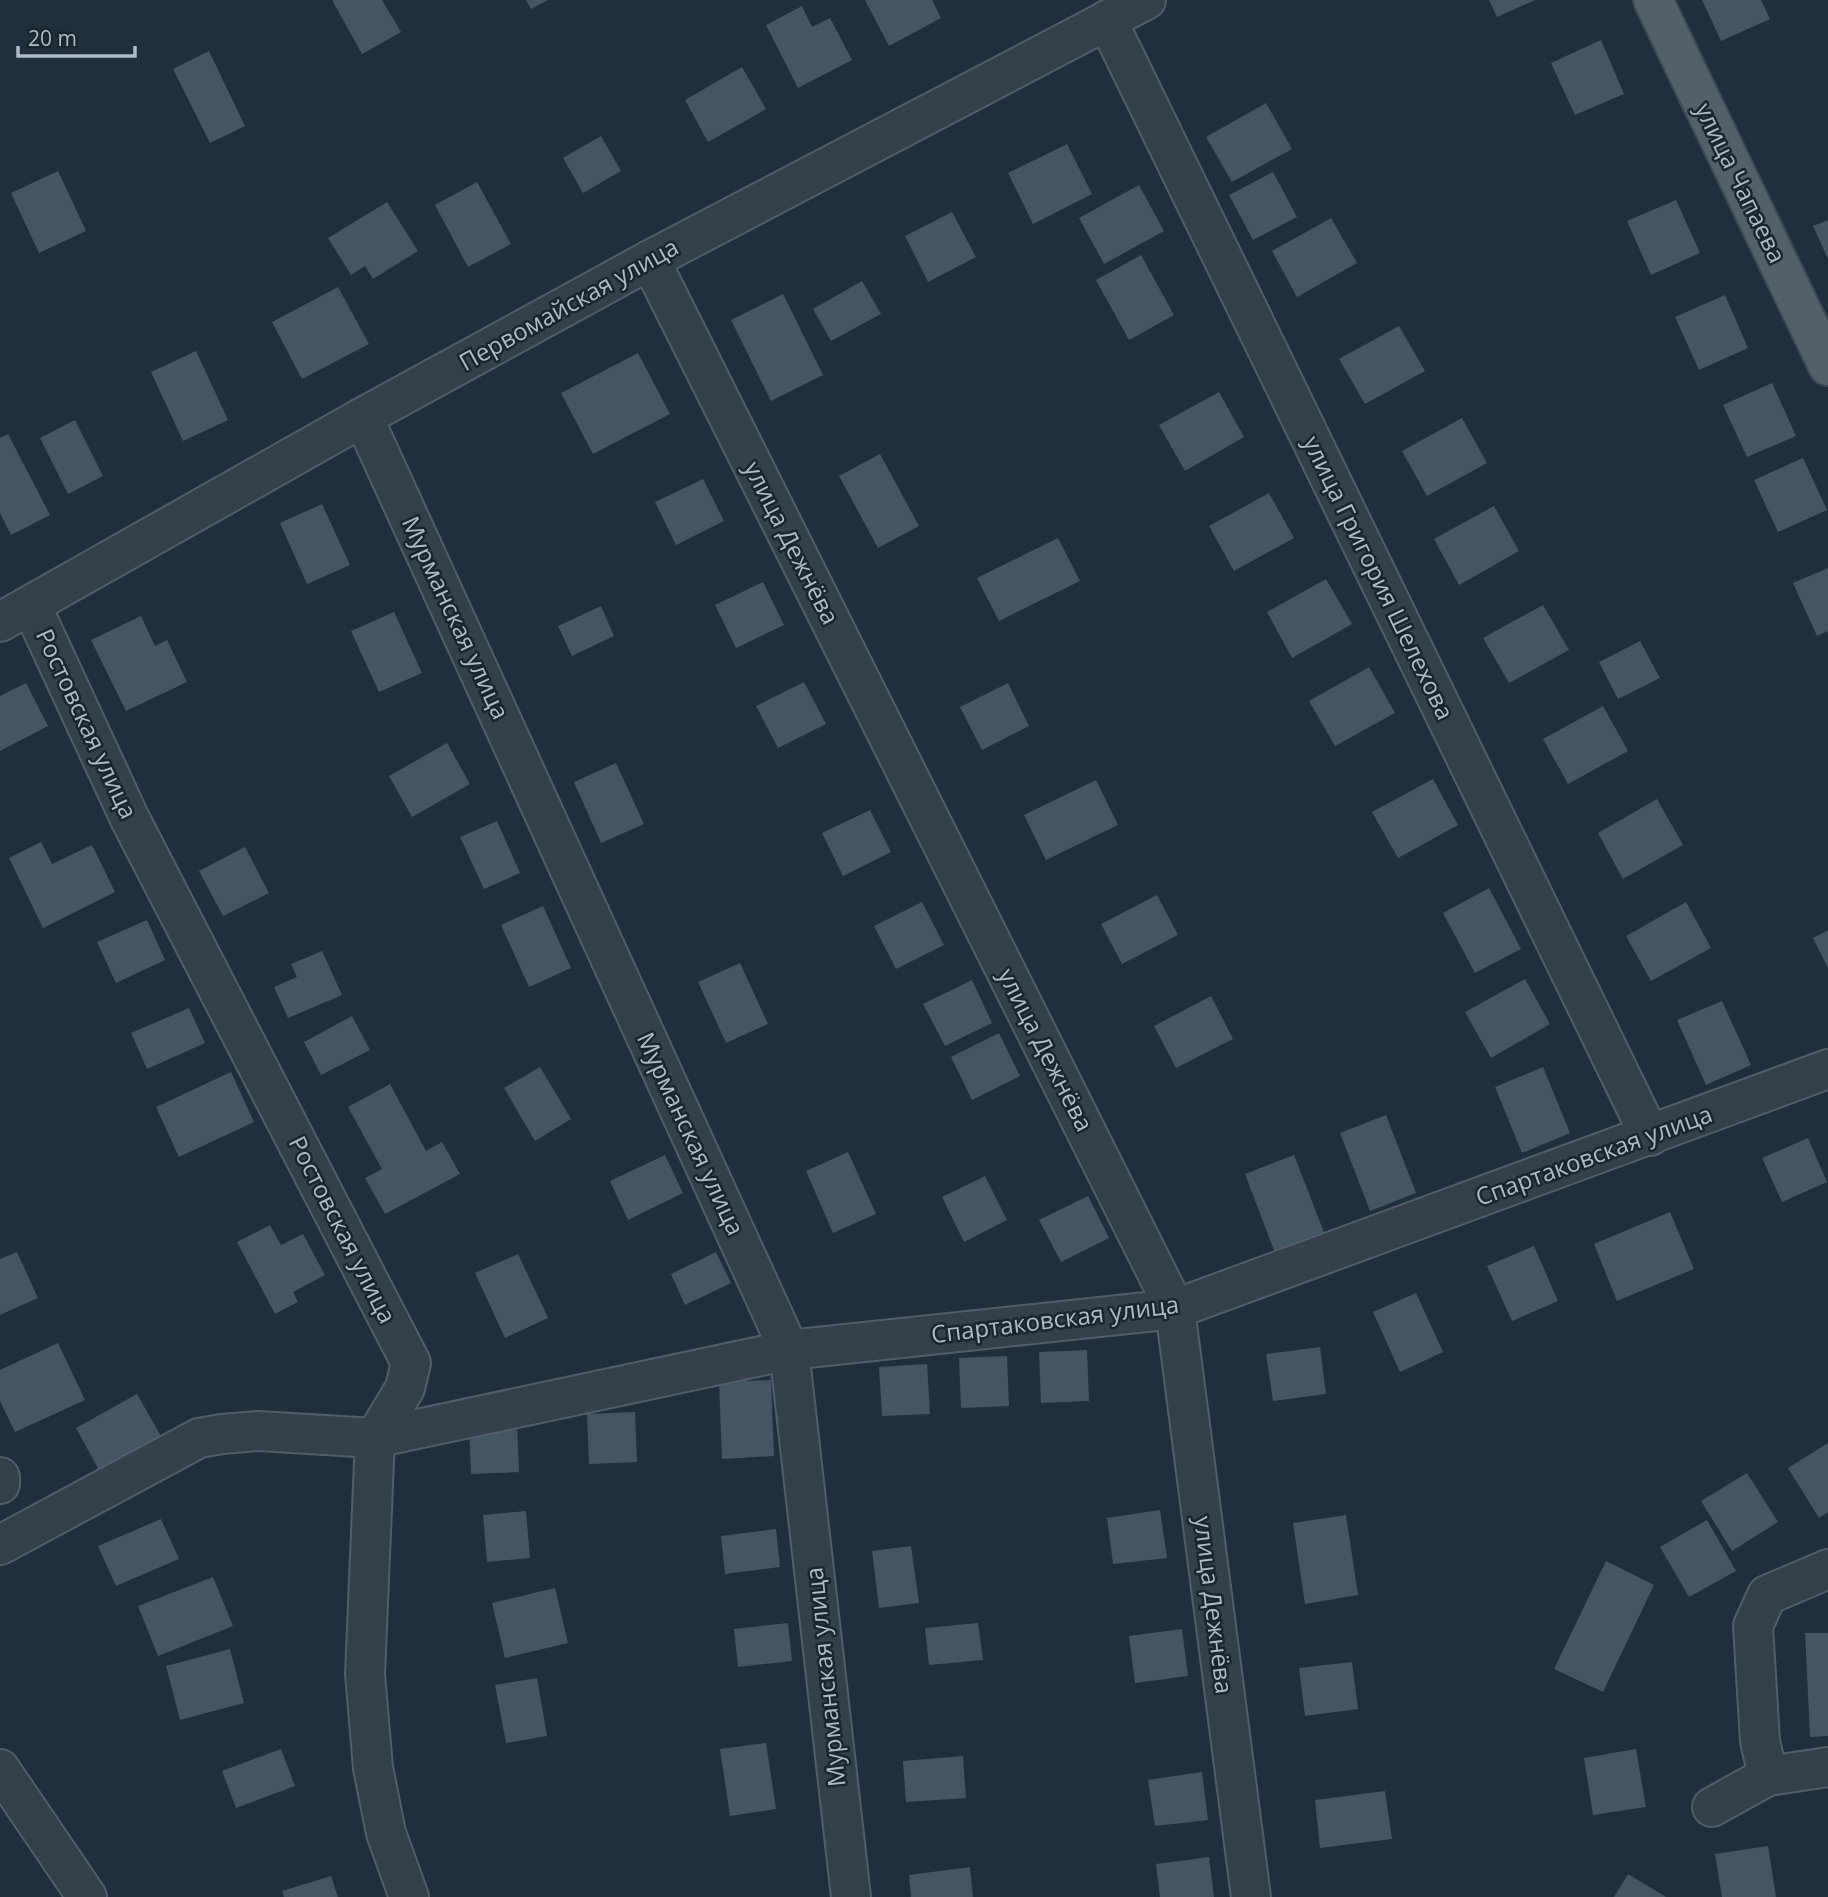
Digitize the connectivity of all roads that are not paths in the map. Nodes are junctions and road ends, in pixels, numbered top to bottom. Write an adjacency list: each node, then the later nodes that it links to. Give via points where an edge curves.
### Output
1 (1146, 0): 3 (street, Первомайская улица)
2 (1653, 0): 5 (main road, улица Чапаева)
3 (1107, 20): 4 (street, Первомайская улица); 9 (street, улица Григория Шелехова)
4 (650, 260): 6 (street, Первомайская улица); 10 (street, улица Дежнёва)
5 (1828, 366)
6 (363, 417): 7 (street, Первомайская улица); 11 (street, Мурманская улица)
7 (15, 614): 12 (street, Ростовская улица, via 130,819 411,1363 405,1388)
8 (1828, 1069): 9 (street, Спартаковская улица)
9 (1650, 1136): 10 (street, Спартаковская улица)
10 (1175, 1310): 11 (street, Спартаковская улица); 24 (street, улица Дежнёва)
11 (789, 1350): 12 (street, Спартаковская улица); 23 (street, Мурманская улица)
12 (375, 1438): 15 (street, Спартаковская улица, via 258,1431 199,1438); 22 (street, Ростовская улица, via 365,1674 373,1768 386,1833)
13 (0, 1477): 14 (street)
14 (0, 1484)
15 (0, 1545)
16 (1828, 1569): 19 (street, via 1767,1595 1753,1626 1760,1741)
17 (1828, 1767): 19 (street)
18 (0, 1769): 21 (street)
19 (1768, 1776): 20 (street)
20 (1712, 1807)
21 (87, 1897)
22 (409, 1897)
23 (851, 1897)
24 (1251, 1897)

